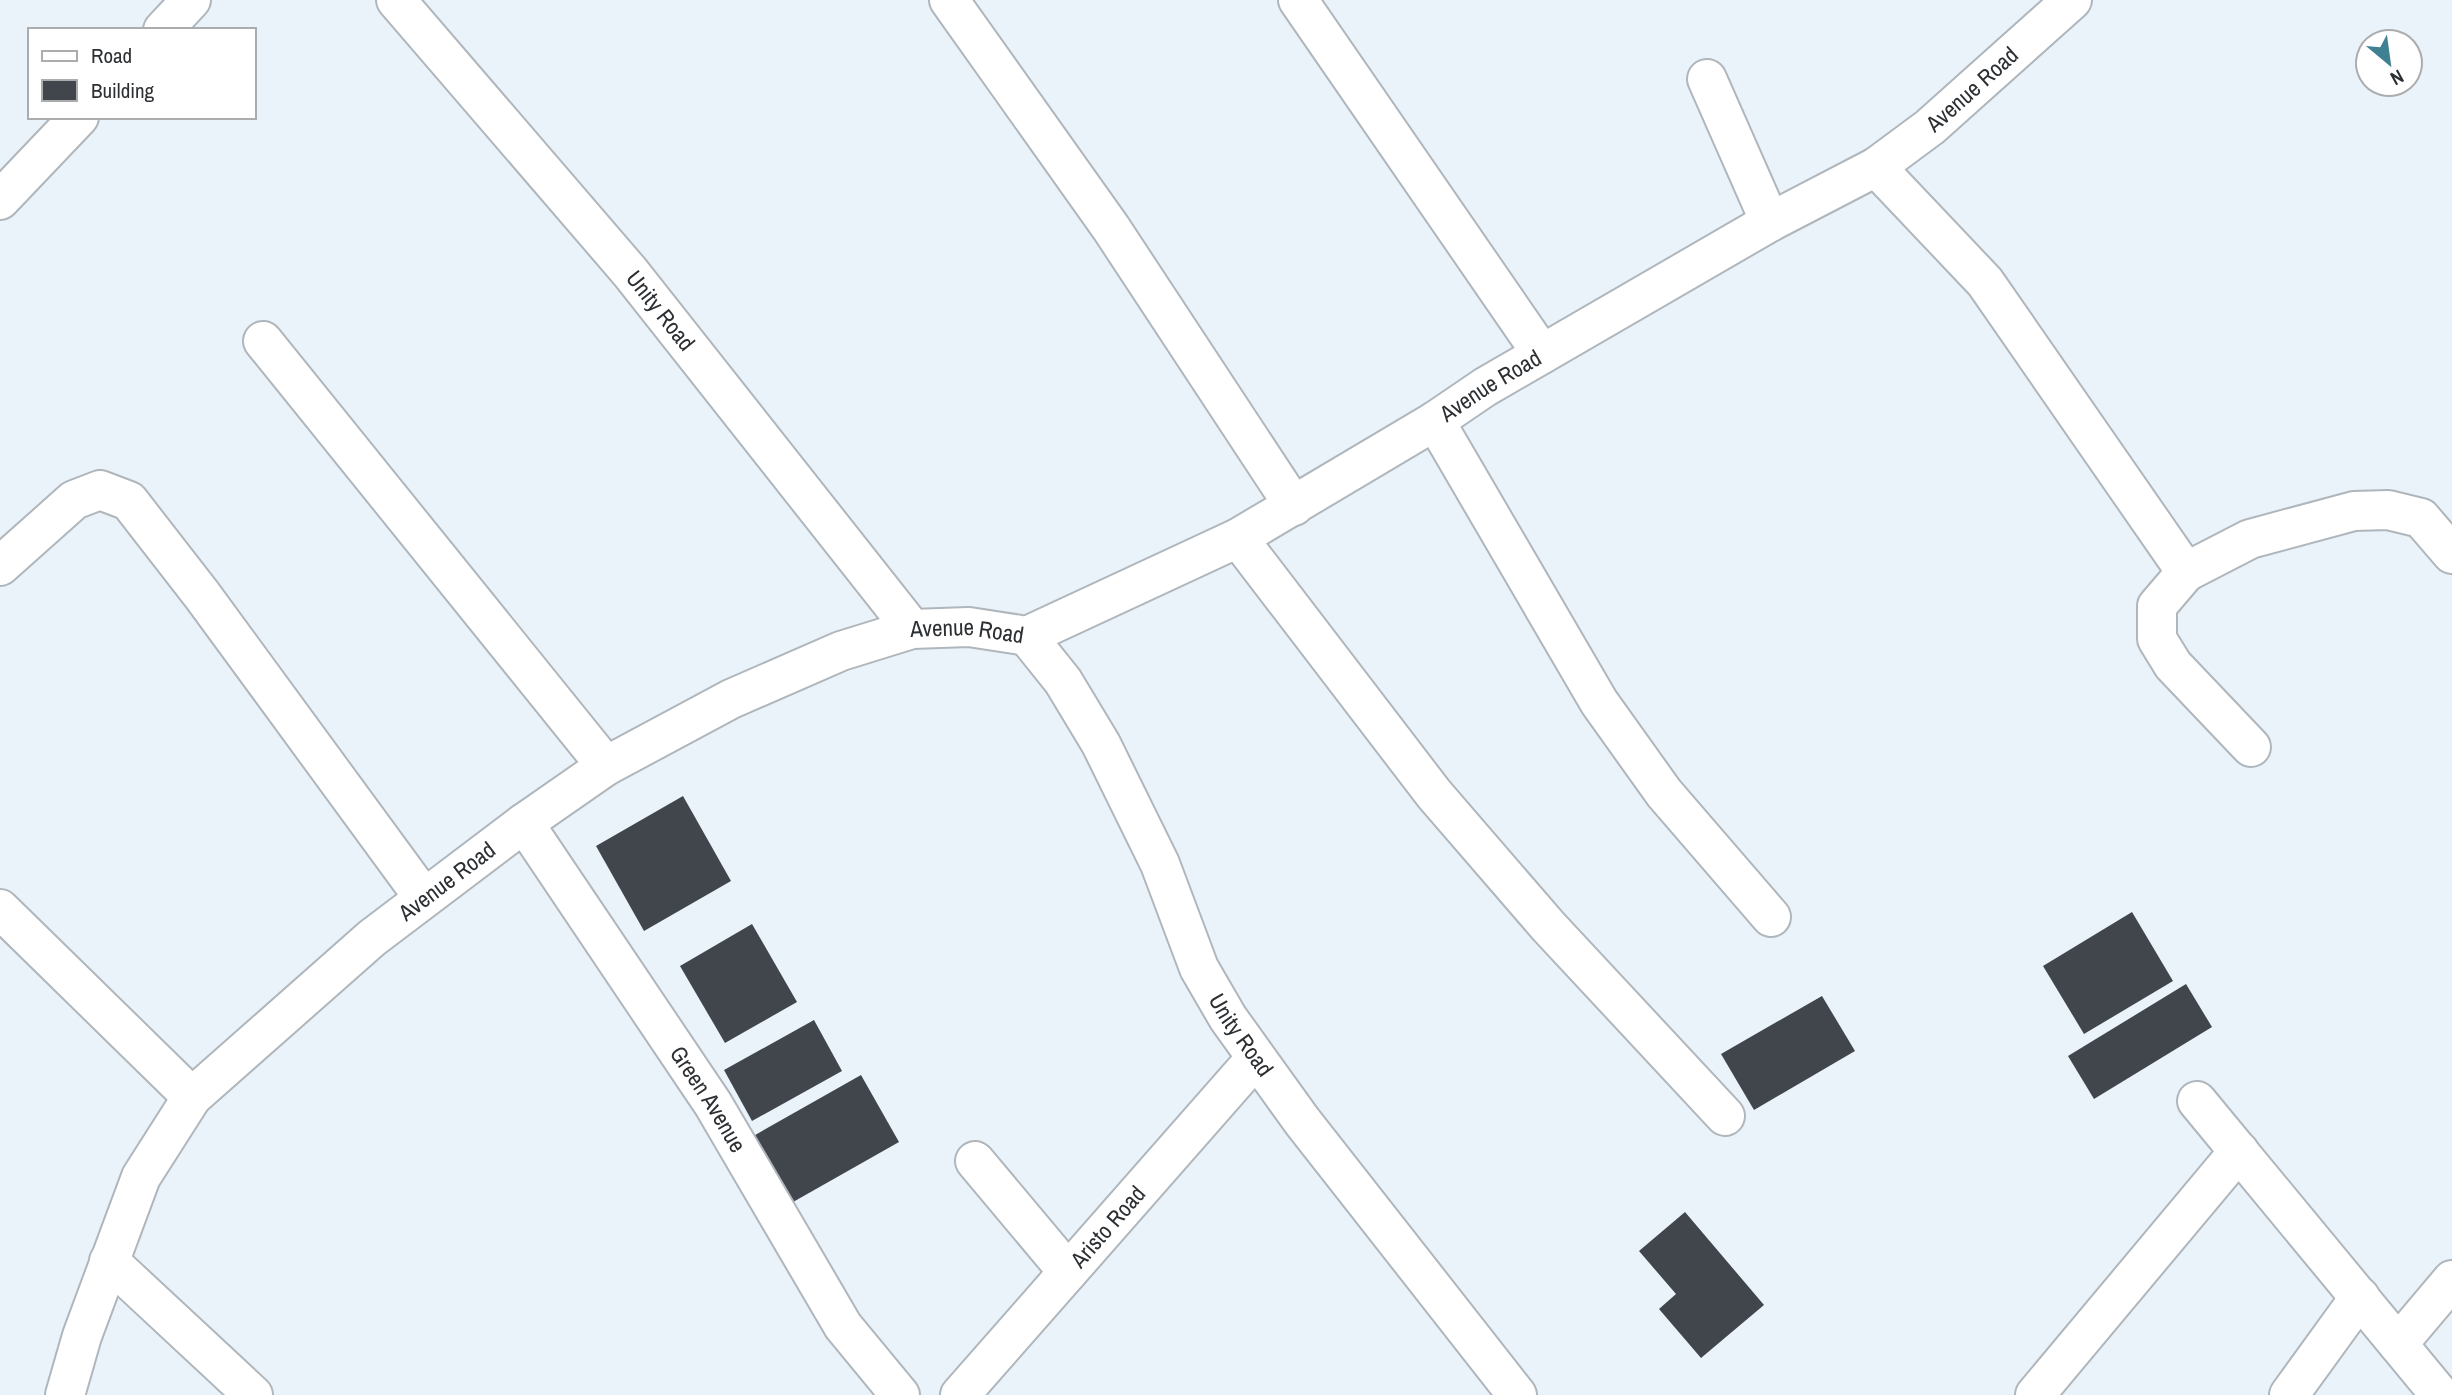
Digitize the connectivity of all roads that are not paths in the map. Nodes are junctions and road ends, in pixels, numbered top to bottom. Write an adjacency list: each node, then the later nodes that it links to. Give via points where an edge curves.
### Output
1 (191, 0): 6 (street)
2 (396, 0): 20 (street, Unity Road, via 630,272)
3 (949, 0): 15 (street, via 1111,228)
4 (1298, 0): 13 (street)
5 (2072, 0): 9 (street, Avenue Road, via 1930,127)
6 (165, 28)
7 (1707, 79): 11 (street)
8 (77, 119): 10 (street)
9 (1876, 167): 11 (street, Avenue Road); 19 (street, via 1985,282)
10 (0, 200)
11 (1770, 222): 13 (street, Avenue Road)
12 (263, 341): 23 (street)
13 (1542, 354): 14 (street, Avenue Road)
14 (1435, 421): 15 (street, Avenue Road); 27 (street, via 1599,702 1664,793)
15 (1294, 506): 16 (street, Avenue Road)
16 (1238, 538): 21 (street, Avenue Road); 31 (street, via 1434,794 1548,926)
17 (2452, 554): 19 (street, via 2421,518 2388,510 2354,511 2250,540)
18 (0, 566): 25 (street, via 74,500 100,490 129,501)
19 (2186, 572): 22 (street, via 2157,606 2157,639 2173,666)
20 (912, 629): 21 (street, Avenue Road, via 969,627); 23 (street, Avenue Road, via 841,651 743,693)
21 (1027, 636): 28 (street, Unity Road, via 1063,681 1101,744 1160,864 1199,968)
22 (2251, 747)
23 (606, 766): 24 (street, Avenue Road)
24 (524, 823): 25 (street, Avenue Road); 39 (street, Green Avenue, via 713,1104 843,1326)
25 (424, 898): 29 (street, Avenue Road, via 372,937)
26 (0, 909): 29 (street)
27 (1772, 917)
28 (1256, 1058): 35 (street, Aristo Road); 43 (street, Unity Road)
29 (192, 1097): 34 (street, Avenue Road, via 141,1177)
30 (2197, 1101): 32 (street)
31 (1725, 1116)
32 (2239, 1151): 37 (street); 44 (street)
33 (975, 1161): 35 (street)
34 (109, 1261): 40 (street, Avenue Road); 41 (street)
35 (1068, 1272): 42 (street, Aristo Road)
36 (2452, 1280): 38 (street)
37 (2360, 1297): 38 (street); 45 (street)
38 (2398, 1344): 46 (street)
39 (894, 1388)
40 (65, 1395)
41 (253, 1395)
42 (959, 1395)
43 (1517, 1395)
44 (2035, 1395)
45 (2289, 1395)
46 (2440, 1395)

